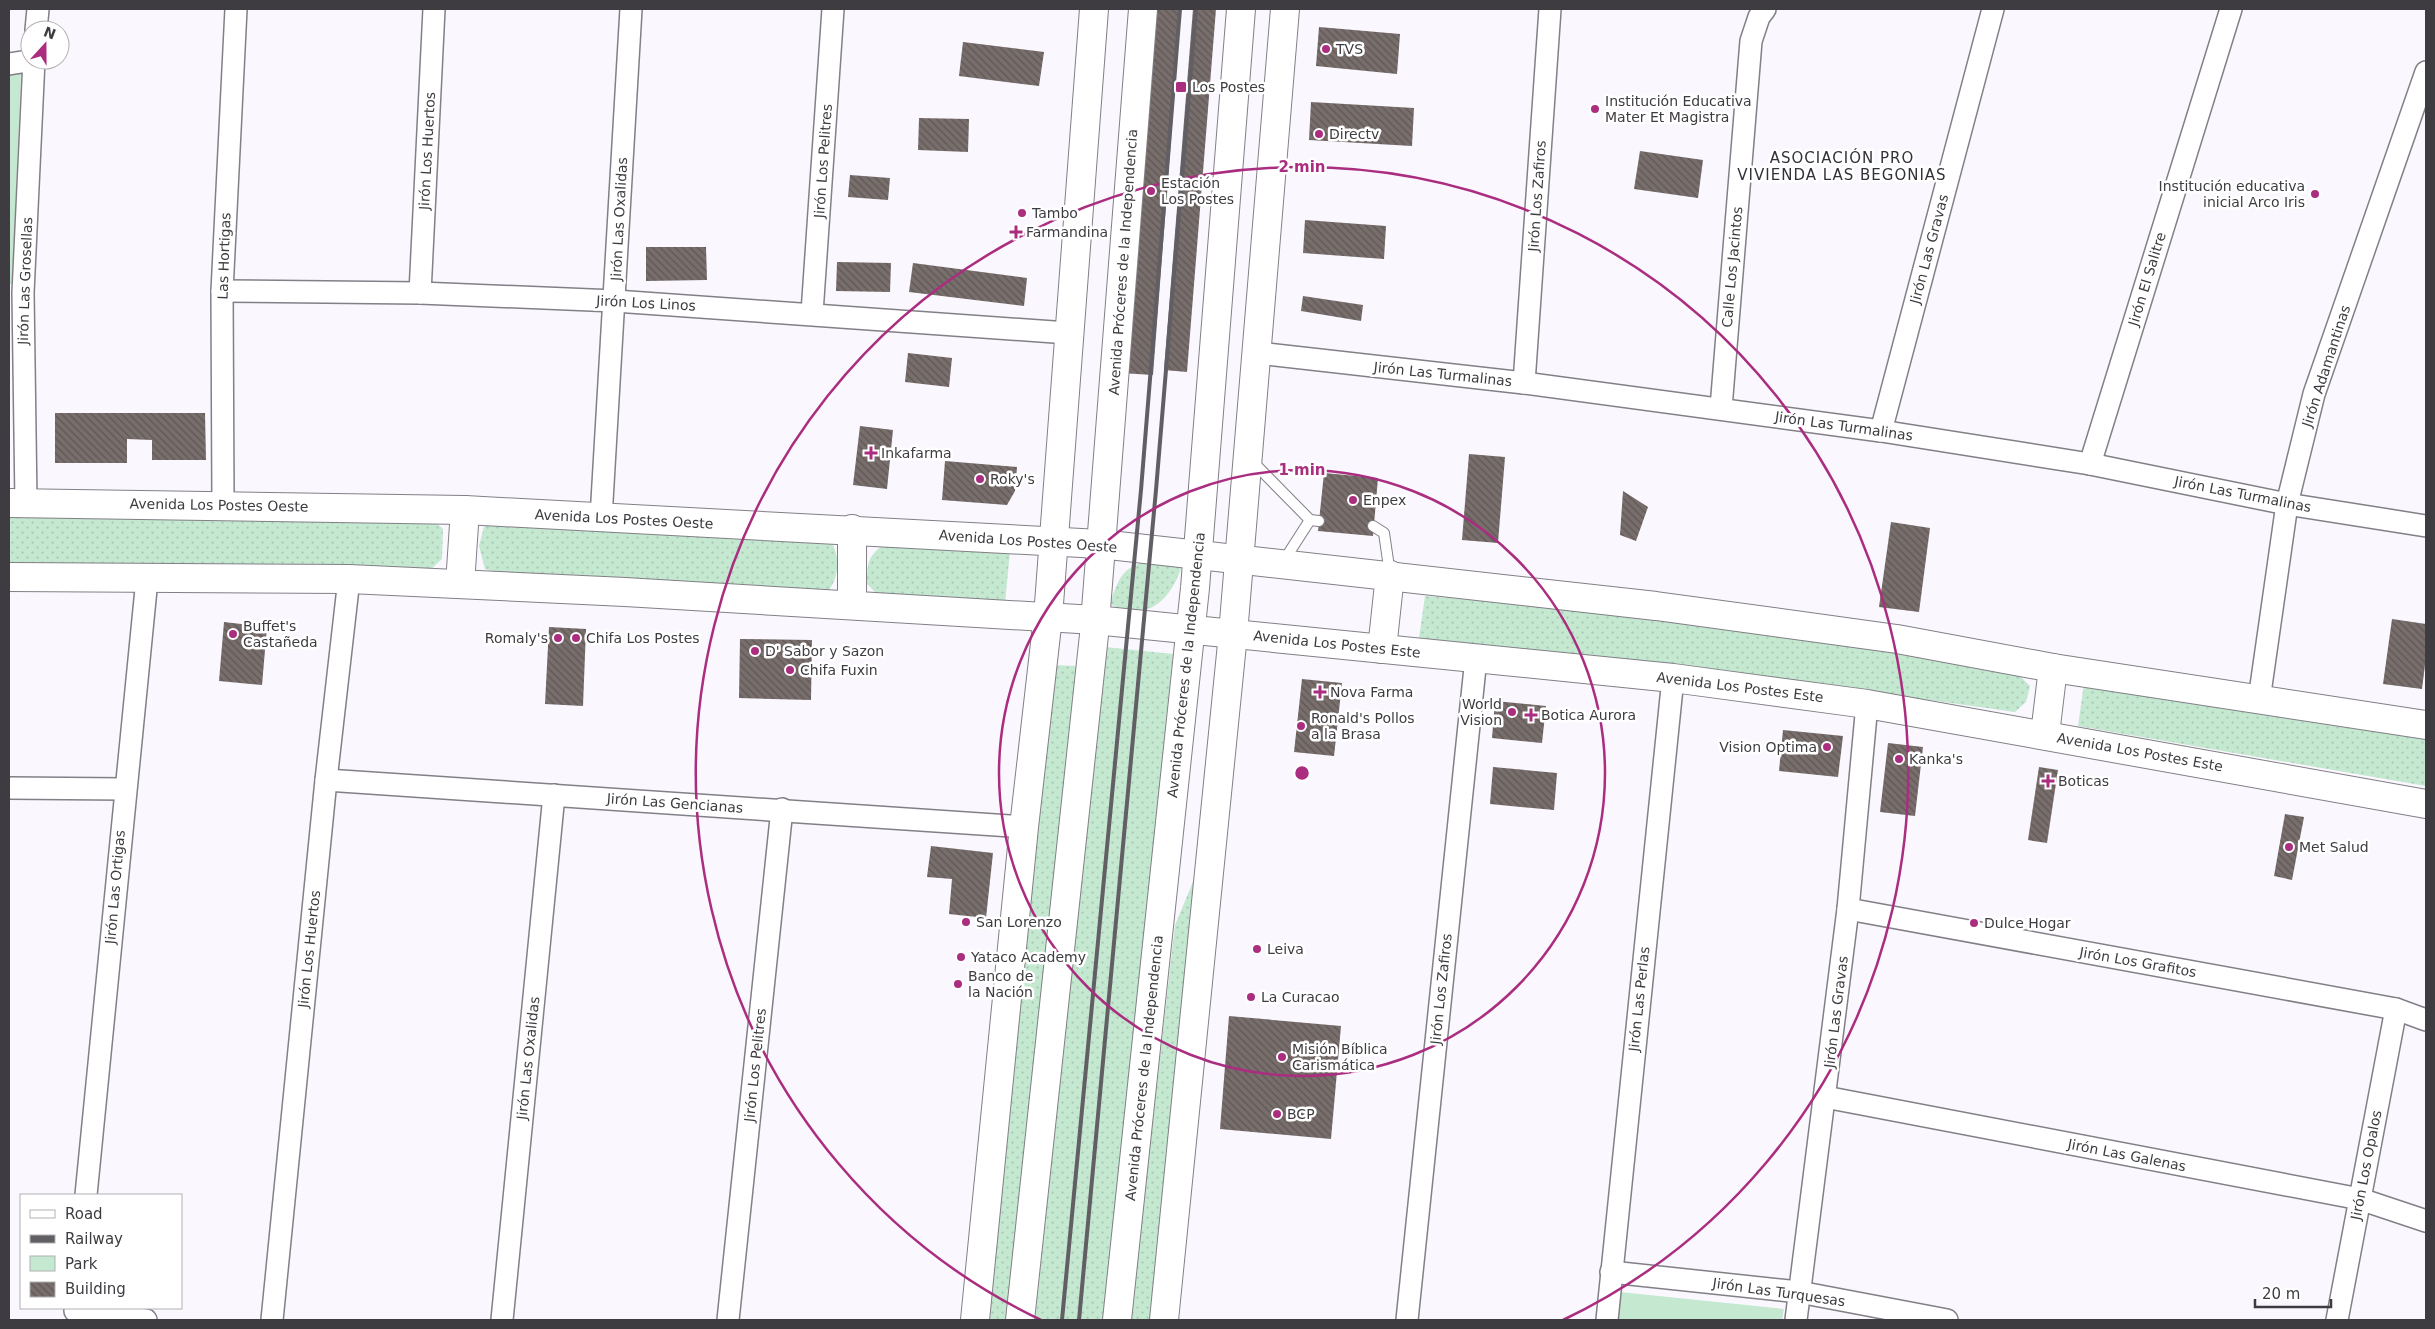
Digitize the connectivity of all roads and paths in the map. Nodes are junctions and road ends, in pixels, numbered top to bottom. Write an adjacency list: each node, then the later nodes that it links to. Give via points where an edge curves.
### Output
1 (236, 9): 15 (street, Las Hortigas)
2 (434, 9): 17 (street, Jirón Los Huertos)
3 (631, 9): 18 (street, Jirón Las Oxalidas)
4 (833, 9): 19 (street, Jirón Los Pelitres)
5 (1094, 9): 20 (main road)
6 (1142, 9): 36 (main road, Avenida Próceres de la Independencia)
7 (1241, 9): 37 (main road, Avenida Próceres de la Independencia)
8 (1285, 9): 21 (main road)
9 (1550, 9): 22 (street, Jirón Los Zafiros)
10 (1765, 9): 23 (street, Calle Los Jacintos, via 1751,41)
11 (1993, 9): 24 (street, Jirón Las Gravas)
12 (2231, 9): 26 (street, Jirón El Salitre)
13 (33, 70): 16 (street, Jirón Las Grosellas)
14 (2426, 72): 29 (street, Jirón Adamantinas, via 2314,394)
15 (222, 291): 17 (street, Jirón Los Linos); 28 (street, Las Hortigas)
16 (16, 293): 27 (street, Jirón Las Grosellas)
17 (420, 293): 18 (street, Jirón Los Linos)
18 (615, 300): 19 (street, Jirón Los Linos); 31 (street, Jirón Las Oxalidas)
19 (812, 314): 20 (street, Jirón Los Linos)
20 (1068, 333): 35 (main road)
21 (1258, 353): 22 (street, Jirón Las Turmalinas); 25 (main road)
22 (1524, 383): 23 (street, Jirón Las Turmalinas)
23 (1721, 408): 24 (street, Jirón Las Turmalinas)
24 (1881, 431): 26 (street, Jirón Las Turmalinas)
25 (1249, 457): 38 (main road); 39 (lane, via 1315,520)
26 (2090, 464): 29 (street, Jirón Las Turmalinas)
27 (17, 502): 28 (main road, Avenida Los Postes Oeste)
28 (223, 504): 30 (main road, Avenida Los Postes Oeste)
29 (2287, 504): 33 (street, Jirón Las Turmalinas); 54 (street, Jirón Adamantinas)
30 (465, 510): 31 (main road, Avenida Los Postes Oeste); 44 (main road)
31 (602, 518): 34 (main road, Avenida Los Postes Oeste)
32 (1374, 526): 40 (lane, via 1384,533)
33 (2426, 526)
34 (852, 530): 35 (main road, Avenida Los Postes Oeste); 45 (main road)
35 (1053, 541): 36 (main road, Avenida Los Postes Oeste); 46 (main road)
36 (1100, 544): 37 (main road, Avenida Los Postes Oeste); 47 (main road, Avenida Próceres de la Independencia)
37 (1198, 555): 38 (main road, Avenida Los Postes Oeste); 48 (main road, Avenida Próceres de la Independencia)
38 (1238, 558): 39 (main road); 49 (main road)
39 (1283, 563): 40 (main road)
40 (1390, 575): 50 (main road); 52 (main road, via 1868,635)
41 (9, 577): 42 (main road)
42 (147, 579): 43 (main road); 60 (street, Jirón Las Ortigas)
43 (348, 579): 44 (main road); 58 (street, Jirón Los Huertos)
44 (460, 584): 45 (main road)
45 (852, 605): 46 (main road)
46 (1048, 617): 47 (main road, Avenida Los Postes Este); 64 (main road)
47 (1095, 620): 48 (main road, Avenida Los Postes Este); 80 (main road, Avenida Próceres de la Independencia)
48 (1191, 630): 49 (main road, Avenida Los Postes Este); 81 (main road, Avenida Próceres de la Independencia)
49 (1233, 634): 50 (main road, Avenida Los Postes Este); 82 (main road)
50 (1382, 649): 51 (main road, Avenida Los Postes Este)
51 (1476, 658): 53 (main road, Avenida Los Postes Este); 83 (street, Jirón Los Zafiros)
52 (2053, 668): 54 (main road); 57 (main road)
53 (1672, 678): 55 (main road, Avenida Los Postes Este); 72 (street, Jirón Las Perlas)
54 (2259, 700): 56 (main road)
55 (1867, 704): 57 (main road, Avenida Los Postes Este); 65 (street, Jirón Las Gravas)
56 (2426, 725)
57 (2045, 734): 62 (main road, Avenida Los Postes Este)
58 (326, 780): 61 (street, Jirón Las Gencianas); 76 (street, Jirón Los Huertos)
59 (9, 788): 60 (street)
60 (124, 789): 69 (street, Jirón Las Ortigas)
61 (554, 795): 63 (street, Jirón Las Gencianas); 77 (street, Jirón Las Oxalidas)
62 (2426, 804)
63 (782, 809): 64 (street, Jirón Las Gencianas); 78 (street, Jirón Los Pelitres)
64 (1024, 828): 79 (main road)
65 (1848, 910): 66 (street, Jirón Los Grafitos); 68 (street, Jirón Las Gravas)
66 (2396, 1009): 67 (street, Jirón Los Grafitos); 70 (street, Jirón Los Opalos)
67 (2426, 1020)
68 (1825, 1097): 70 (street, Jirón Las Galenas); 73 (street, Jirón Las Gravas)
69 (86, 1194)
70 (2360, 1199): 71 (street, Jirón Las Galenas); 87 (street, Jirón Los Opalos)
71 (2426, 1221)
72 (1611, 1272): 73 (street, Jirón Las Turquesas); 84 (street, Jirón Las Perlas)
73 (1799, 1292): 85 (street, Jirón Las Gravas); 86 (street, Jirón Las Turquesas)
74 (75, 1313): 75 (street)
75 (146, 1320)
76 (272, 1320)
77 (502, 1320)
78 (728, 1320)
79 (975, 1320)
80 (1020, 1320)
81 (1117, 1320)
82 (1164, 1320)
83 (1407, 1320)
84 (1607, 1320)
85 (1796, 1320)
86 (1947, 1320)
87 (2337, 1320)

